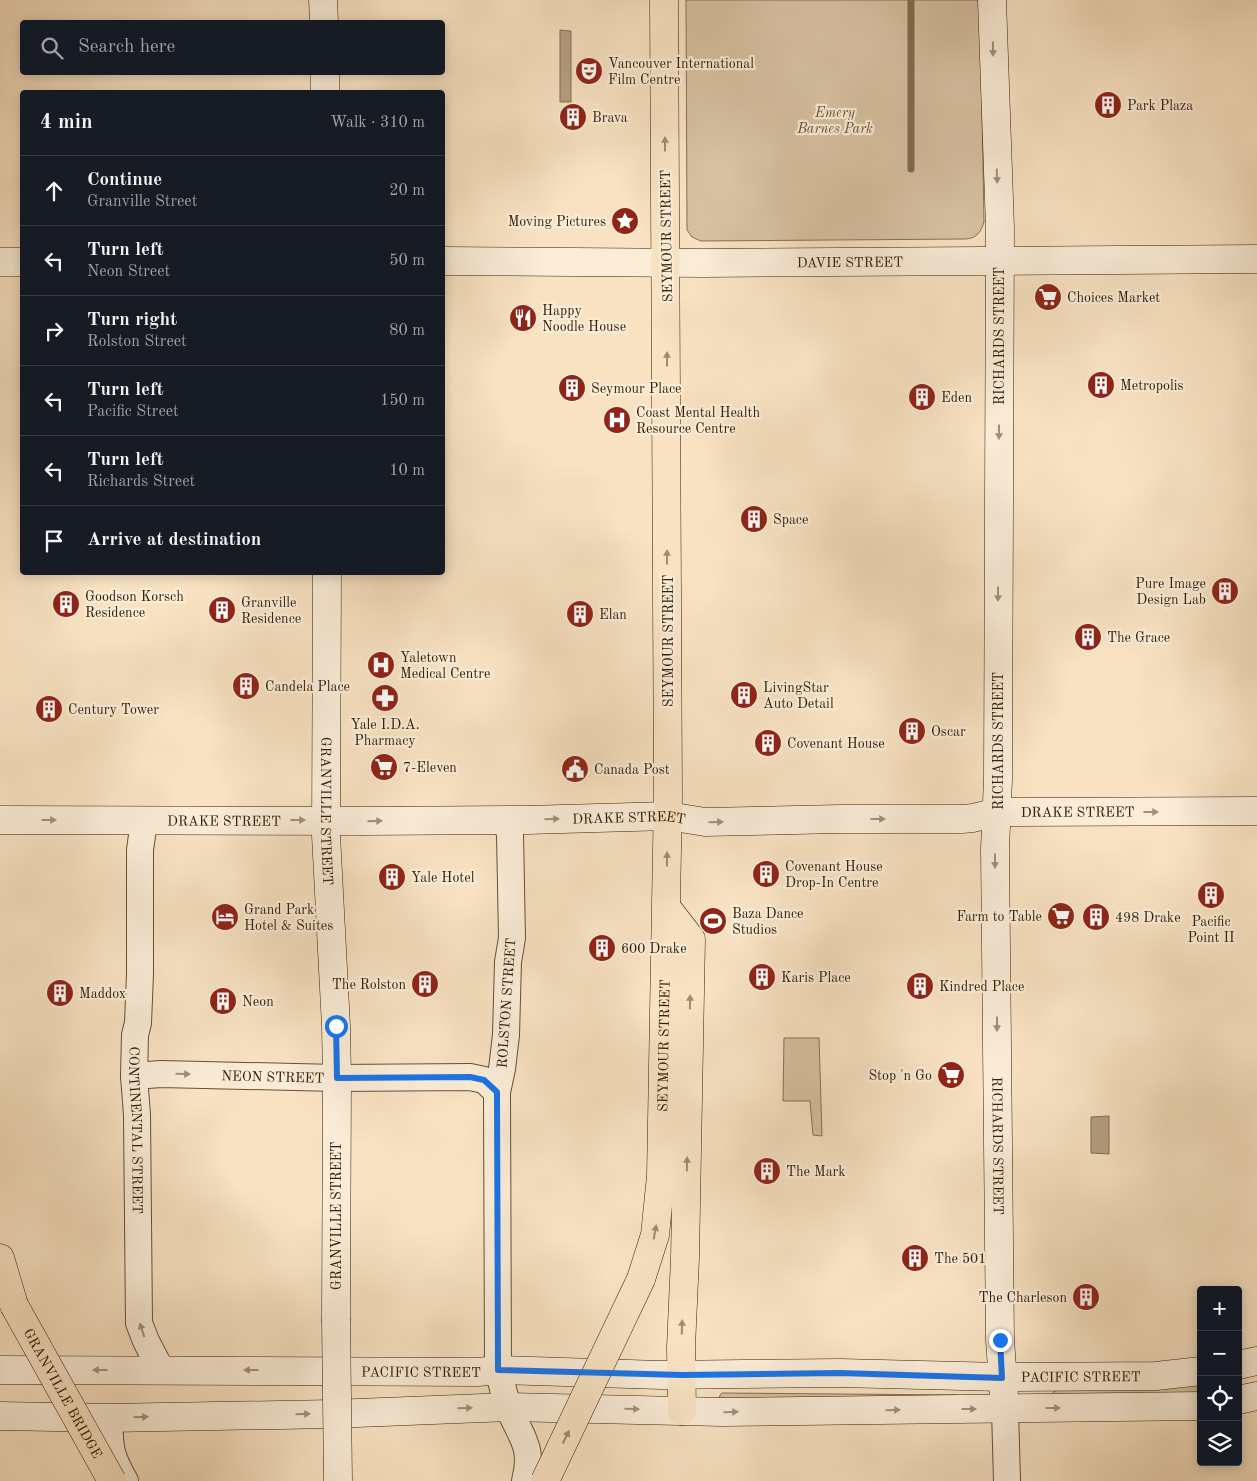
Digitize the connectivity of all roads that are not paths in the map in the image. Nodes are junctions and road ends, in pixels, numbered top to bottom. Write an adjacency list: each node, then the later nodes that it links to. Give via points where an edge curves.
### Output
1 (324, 0): 4 (main road)
2 (664, 0): 12 (highway, SEYMOUR STREET, one-way to 2)
3 (992, 0): 8 (main road, RICHARDS STREET, one-way to 8)
4 (324, 20)
5 (325, 75): 6 (main road)
6 (325, 90)
7 (1257, 259): 8 (main road, DAVIE STREET)
8 (1000, 260): 12 (main road, DAVIE STREET); 15 (main road, RICHARDS STREET, one-way to 15)
9 (445, 261): 12 (main road, DAVIE STREET)
10 (0, 262): 11 (main road)
11 (20, 262)
12 (666, 263): 16 (highway, SEYMOUR STREET, one-way to 12)
13 (327, 575): 18 (main road, GRANVILLE STREET)
14 (1257, 811): 15 (main road, DRAKE STREET, one-way to 14)
15 (997, 812): 16 (main road, DRAKE STREET, one-way to 15, via 713,822 962,819); 33 (main road, RICHARDS STREET, one-way to 33)
16 (668, 816): 19 (main road, DRAKE STREET, one-way to 16); 21 (highway, SEYMOUR STREET, one-way to 16)
17 (0, 820): 20 (main road, DRAKE STREET, one-way to 20)
18 (326, 820): 19 (main road, DRAKE STREET, one-way to 19); 20 (main road, DRAKE STREET, one-way to 18); 23 (main road, GRANVILLE STREET)
19 (504, 820): 24 (street, ROLSTON STREET, via 510,833 512,938 508,962 506,1036)
20 (144, 821): 22 (street, CONTINENTAL STREET, via 140,850 140,974)
21 (667, 908): 32 (highway, one-way to 21, via 692,939); 48 (highway, SEYMOUR STREET, one-way to 21, bridge, via 642,1279 655,1235 661,1176)
22 (134, 1076): 23 (street, NEON STREET, one-way to 23); 29 (street, CONTINENTAL STREET, one-way to 22, via 159,1366 139,1323)
23 (337, 1078): 24 (street, NEON STREET, via 470,1077 484,1080); 46 (main road, GRANVILLE STREET, bridge)
24 (497, 1092): 30 (street, ROLSTON STREET)
25 (0, 1258): 43 (highway, GRANVILLE BRIDGE, bridge, via 14,1305)
26 (1257, 1361): 27 (main road)
27 (1242, 1364)
28 (0, 1370): 29 (main road, PACIFIC STREET, one-way to 28)
29 (167, 1370): 30 (main road, PACIFIC STREET, one-way to 29)
30 (498, 1370): 32 (main road, PACIFIC STREET); 37 (street, ROLSTON STREET)
31 (1197, 1371): 33 (main road, PACIFIC STREET, via 1156,1376)
32 (682, 1375): 33 (main road, PACIFIC STREET, via 840,1373); 39 (highway)
33 (1002, 1378): 38 (main road, RICHARDS STREET)
34 (1257, 1396): 35 (main road)
35 (1242, 1399)
36 (1197, 1406): 38 (main road, one-way to 36)
37 (508, 1407): 39 (main road, one-way to 39); 40 (main road, one-way to 37); 47 (street, ROLSTON STREET, via 529,1456)
38 (1005, 1409): 39 (main road, one-way to 38); 49 (street, RICHARDS STREET)
39 (682, 1411)
40 (332, 1414): 42 (main road, one-way to 40); 45 (street)
41 (0, 1416): 42 (main road)
42 (109, 1418): 44 (street, via 112,1457)
43 (112, 1481)
44 (125, 1481)
45 (332, 1481)
46 (338, 1481)
47 (524, 1481)
48 (545, 1481)
49 (1008, 1481)

